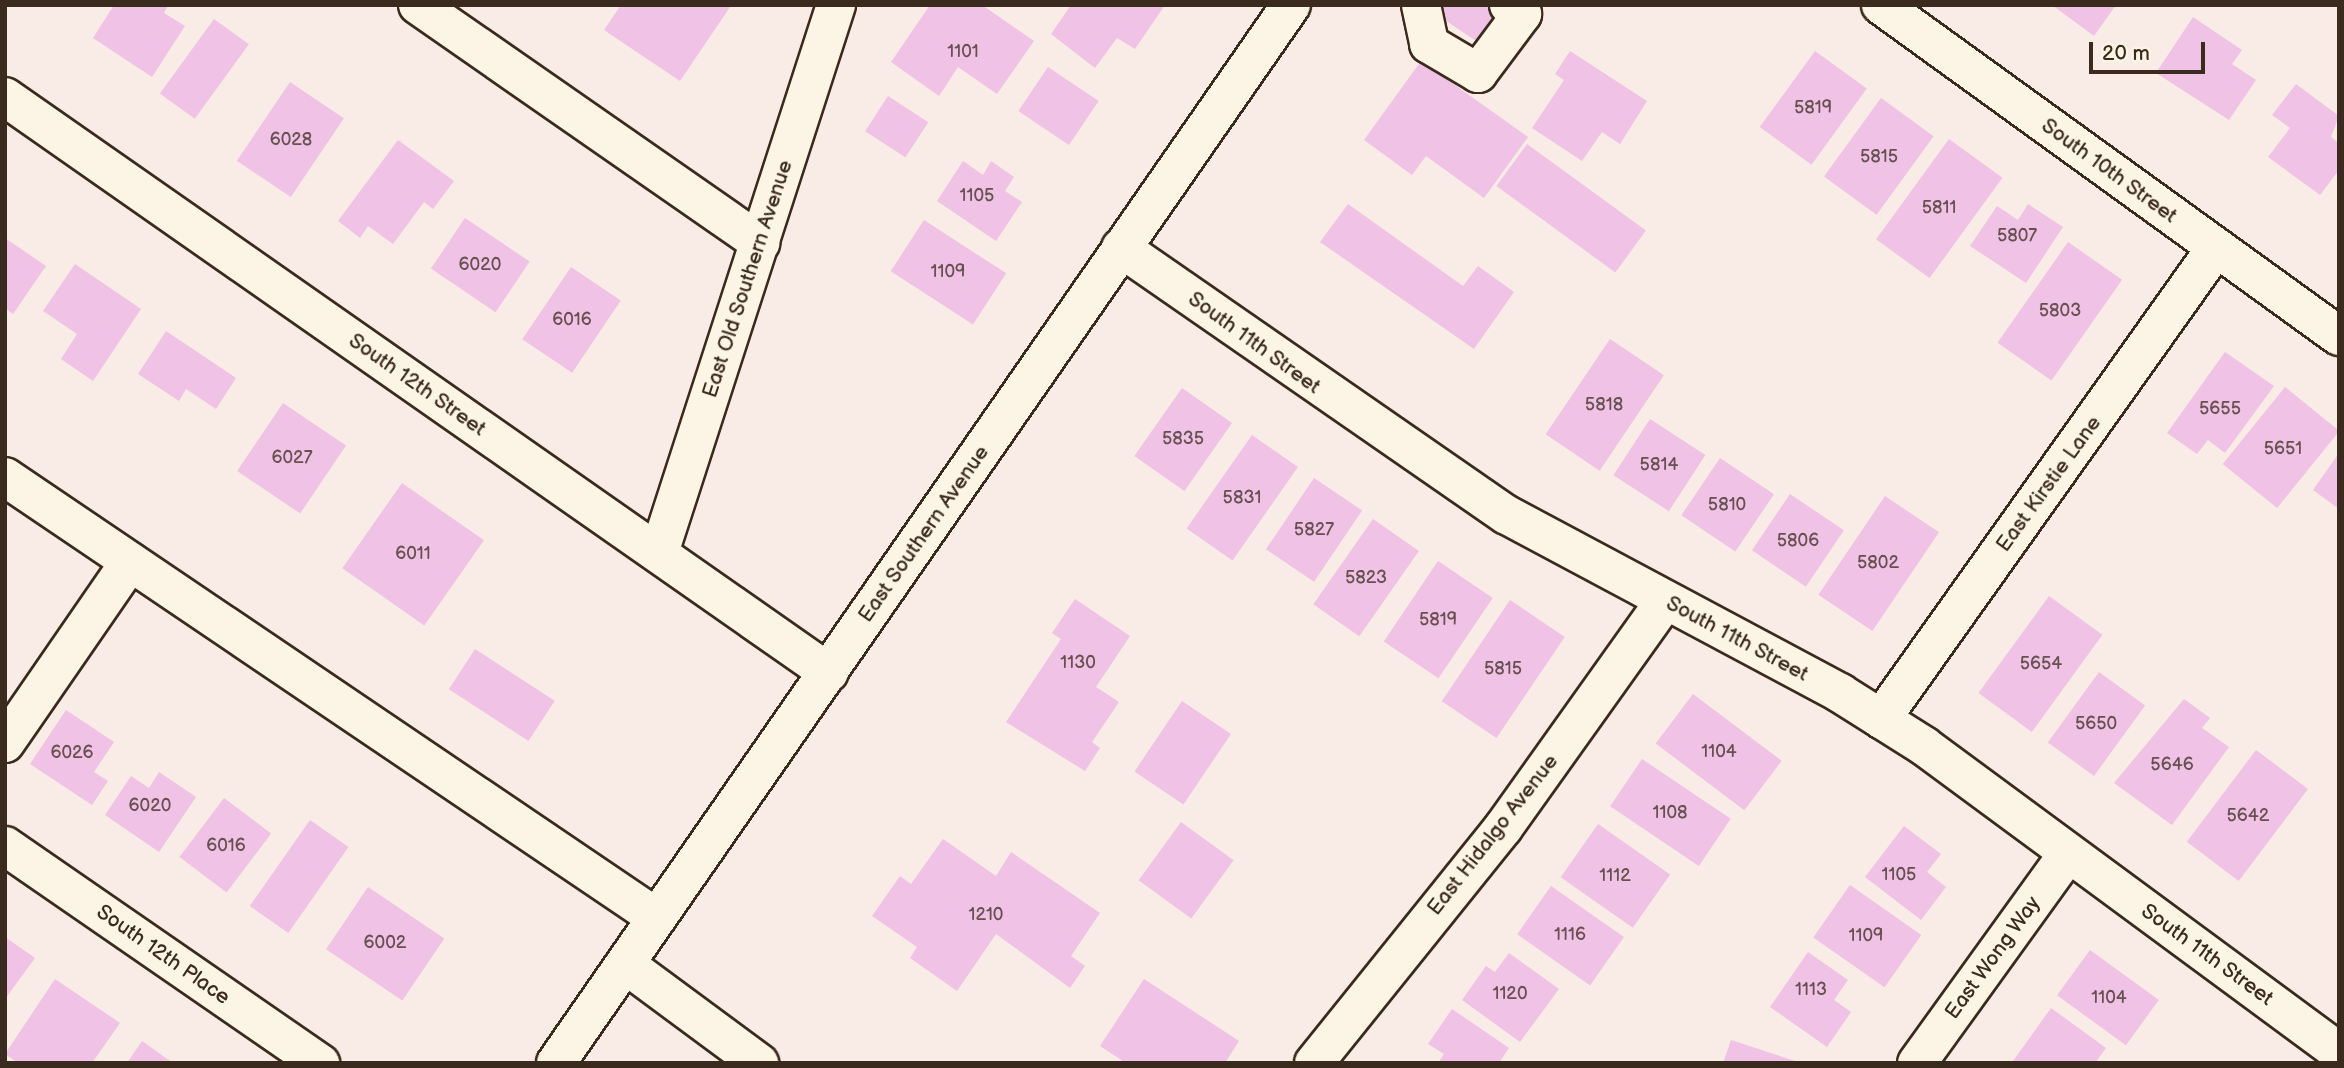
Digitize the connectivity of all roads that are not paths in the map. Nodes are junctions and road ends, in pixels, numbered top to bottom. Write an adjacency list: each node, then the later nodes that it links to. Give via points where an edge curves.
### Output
1 (418, 5): 8 (street)
2 (836, 5): 8 (street, East Old Southern Avenue)
3 (1292, 5): 9 (street, East Southern Avenue)
4 (1421, 5): 5 (street, via 1429,44 1478,73 1521,13)
5 (1509, 5)
6 (1881, 5): 10 (street, South 10th Street)
7 (5, 97): 13 (street, South 12th Street)
8 (760, 243): 13 (street, East Old Southern Avenue)
9 (1121, 248): 15 (street, South 11th Street, via 1383,435 1507,515); 16 (street, East Southern Avenue)
10 (2216, 248): 11 (street, South 10th Street); 17 (street, East Kirstie Lane)
11 (2339, 336)
12 (5, 477): 14 (street)
13 (659, 553): 16 (street, South 12th Street)
14 (130, 562): 18 (street); 21 (street)
15 (1665, 601): 17 (street, South 11th Street); 27 (street, East Hidalgo Avenue, via 1503,828)
16 (829, 673): 21 (street, East Southern Avenue)
17 (1881, 719): 20 (street, South 11th Street)
18 (5, 743)
19 (5, 846): 24 (street, South 12th Place)
20 (2068, 853): 23 (street, South 11th Street); 28 (street, East Wong Way)
21 (657, 918): 22 (street, East Southern Avenue)
22 (625, 964): 25 (street, East Southern Avenue); 26 (street)
23 (2339, 1052)
24 (320, 1063)
25 (556, 1063)
26 (759, 1063)
27 (1314, 1063)
28 (1917, 1063)

